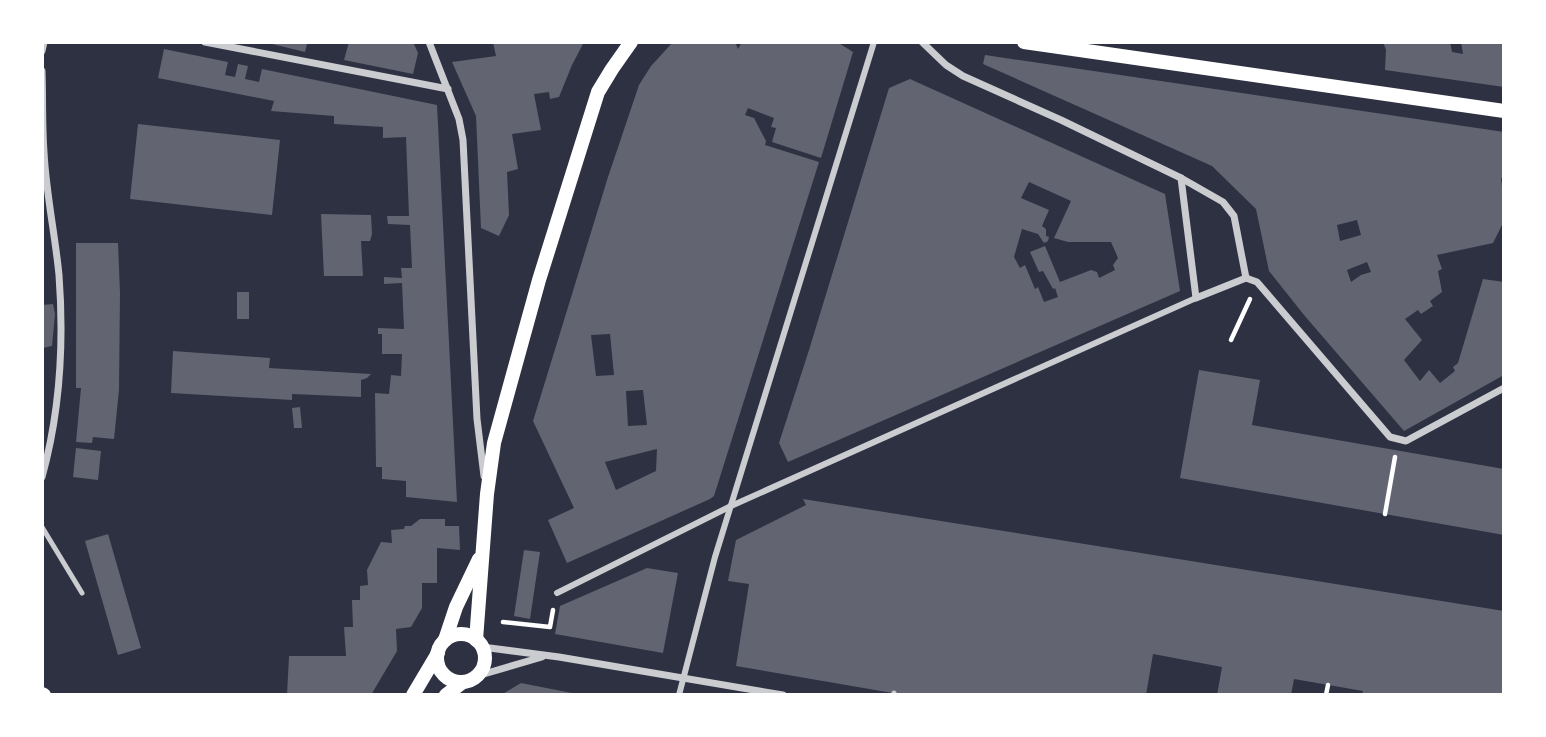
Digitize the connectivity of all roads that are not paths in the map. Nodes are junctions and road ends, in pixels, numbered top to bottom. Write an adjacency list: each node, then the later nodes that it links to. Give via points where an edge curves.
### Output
1 (44, 42): 8 (street)
2 (205, 42): 10 (street)
3 (429, 42): 10 (street)
4 (632, 42): 17 (main road, via 594,103 510,382)
5 (874, 42): 18 (street)
6 (922, 42): 12 (street, via 963,76)
7 (1024, 42): 11 (main road)
8 (42, 51)
9 (42, 71): 16 (street, via 44,153 60,322 58,389)
10 (448, 89): 17 (street, via 463,140 477,419)
11 (1504, 111)
12 (1181, 178): 13 (street, via 1223,202 1234,216); 14 (street)
13 (1246, 278): 14 (street); 15 (street, via 1257,282 1390,437 1406,441)
14 (1196, 298): 18 (street)
15 (1504, 388)
16 (42, 477)
17 (487, 494): 20 (main road)
18 (731, 506): 22 (street); 26 (street)
19 (42, 527): 21 (lane)
20 (482, 551): 23 (main road); 24 (main road)
21 (82, 593)
22 (556, 593)
23 (479, 643): 24 (main road, via 457,634); 25 (street); 27 (main road, via 484,662)
24 (441, 647): 27 (main road, via 439,668 443,674 456,681); 28 (main road)
25 (546, 655): 26 (street); 27 (street)
26 (684, 677): 30 (street); 31 (street)
27 (470, 679): 29 (main road)
28 (413, 695)
29 (446, 695)
30 (679, 695)
31 (783, 695)

